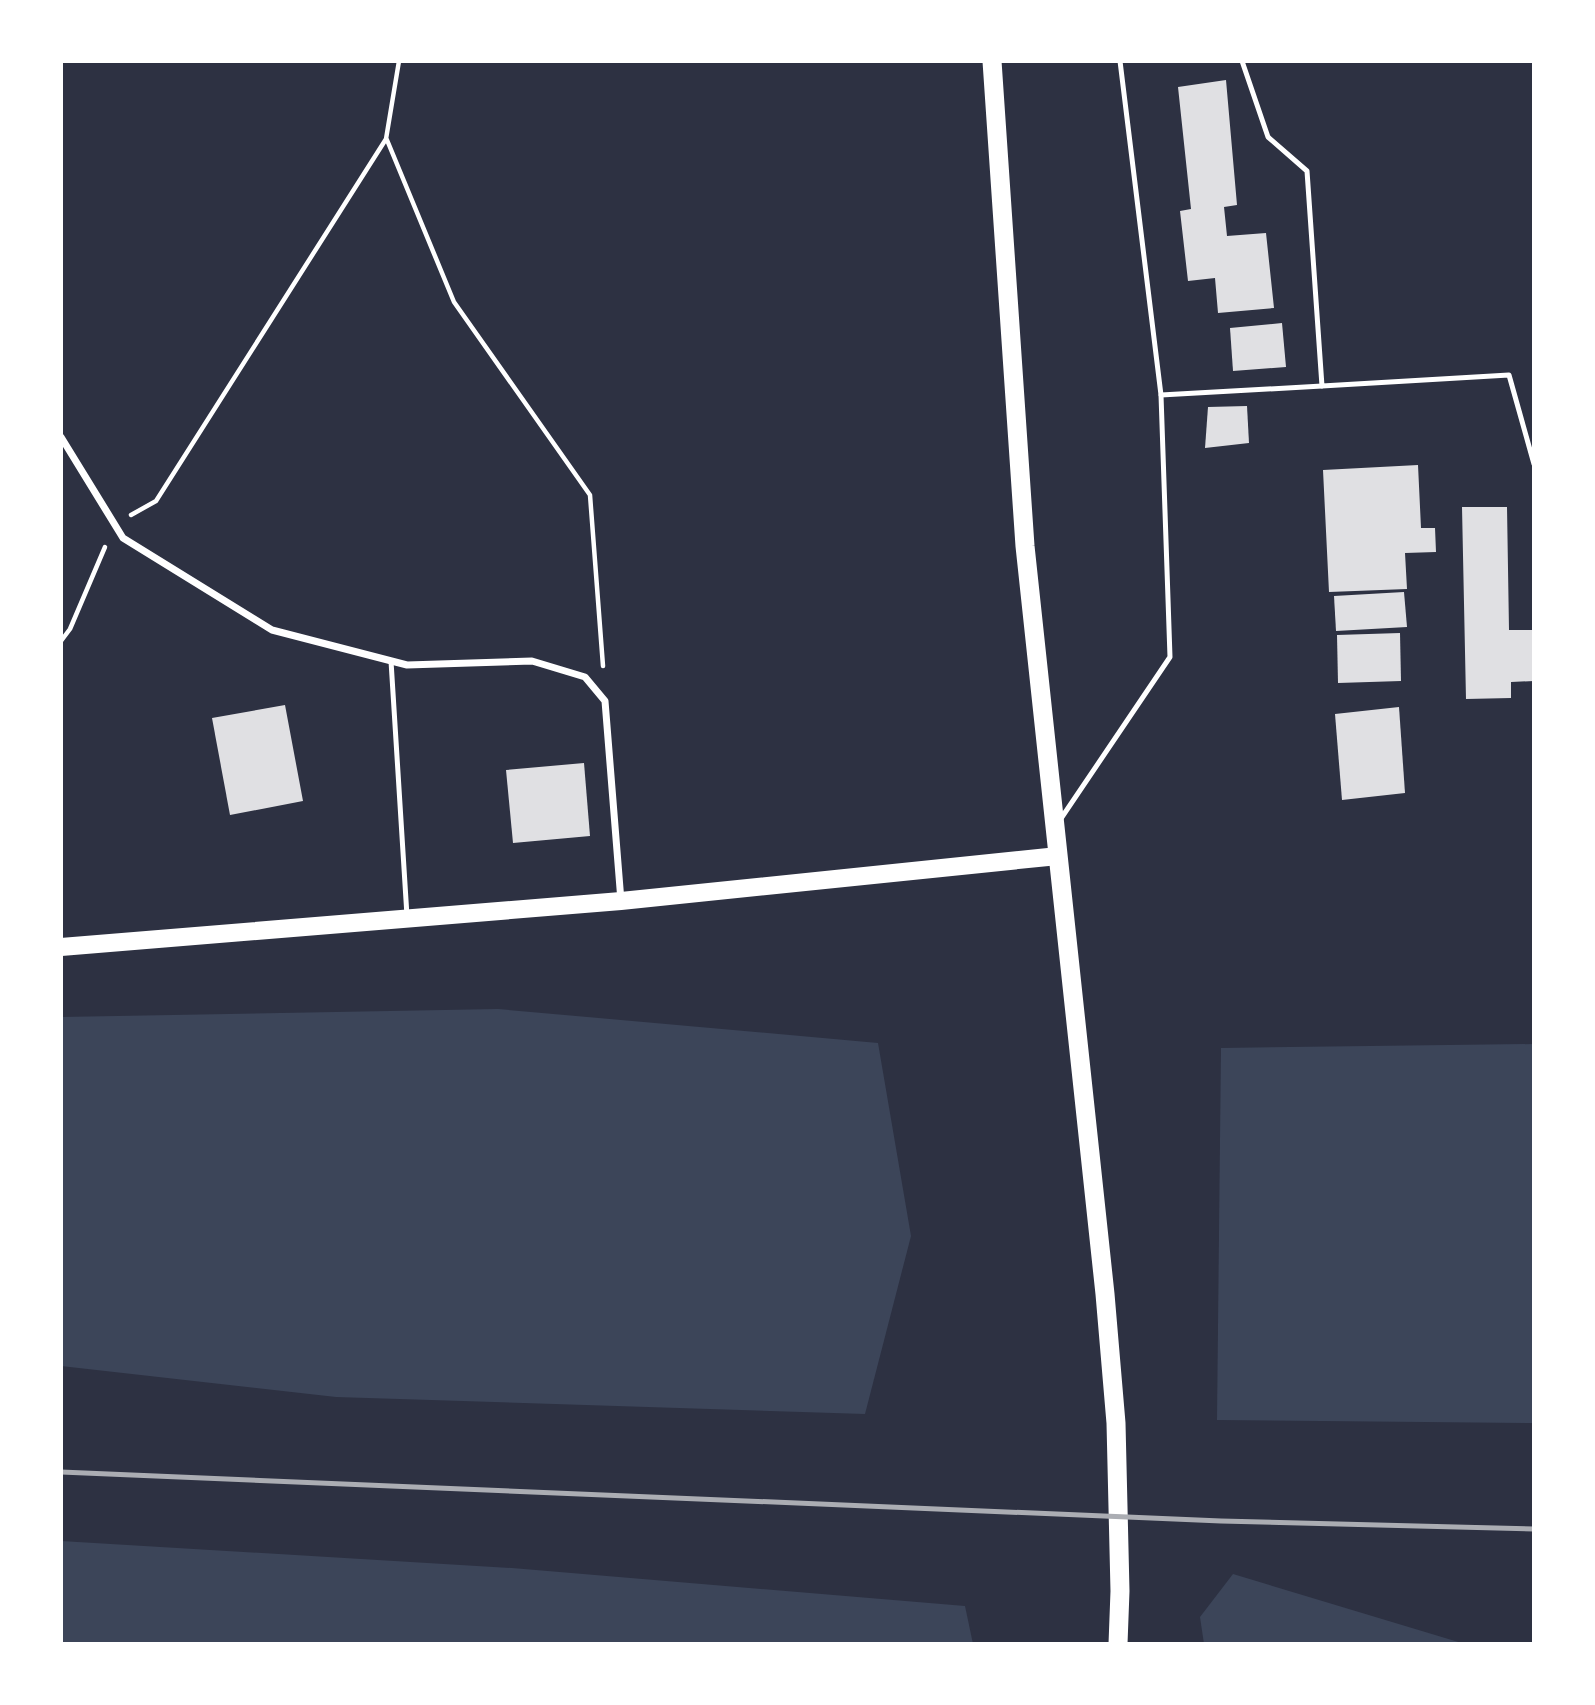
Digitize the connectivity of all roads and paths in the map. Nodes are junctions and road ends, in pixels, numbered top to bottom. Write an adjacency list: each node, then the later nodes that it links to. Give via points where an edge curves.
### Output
1 (399, 61): 5 (path)
2 (992, 61): 14 (highway, via 1025,546)
3 (1120, 61): 7 (lane)
4 (1241, 61): 6 (lane, via 1268,137 1307,171)
5 (387, 139): 10 (path, via 156,501); 13 (path, via 454,302 590,495)
6 (1322, 386): 7 (lane); 9 (lane, via 1509,374)
7 (1161, 395): 14 (lane, via 1170,657)
8 (61, 437): 10 (street)
9 (1534, 464)
10 (114, 524): 11 (path); 12 (street, via 122,538 272,630)
11 (61, 641)
12 (391, 661): 13 (street, via 407,665 532,660 585,677); 17 (lane)
13 (605, 701): 16 (street)
14 (1055, 827): 15 (highway)
15 (1058, 856): 16 (main road); 19 (highway, via 1116,1423)
16 (621, 901): 17 (main road)
17 (407, 919): 18 (main road)
18 (61, 947)
19 (1118, 1644)

